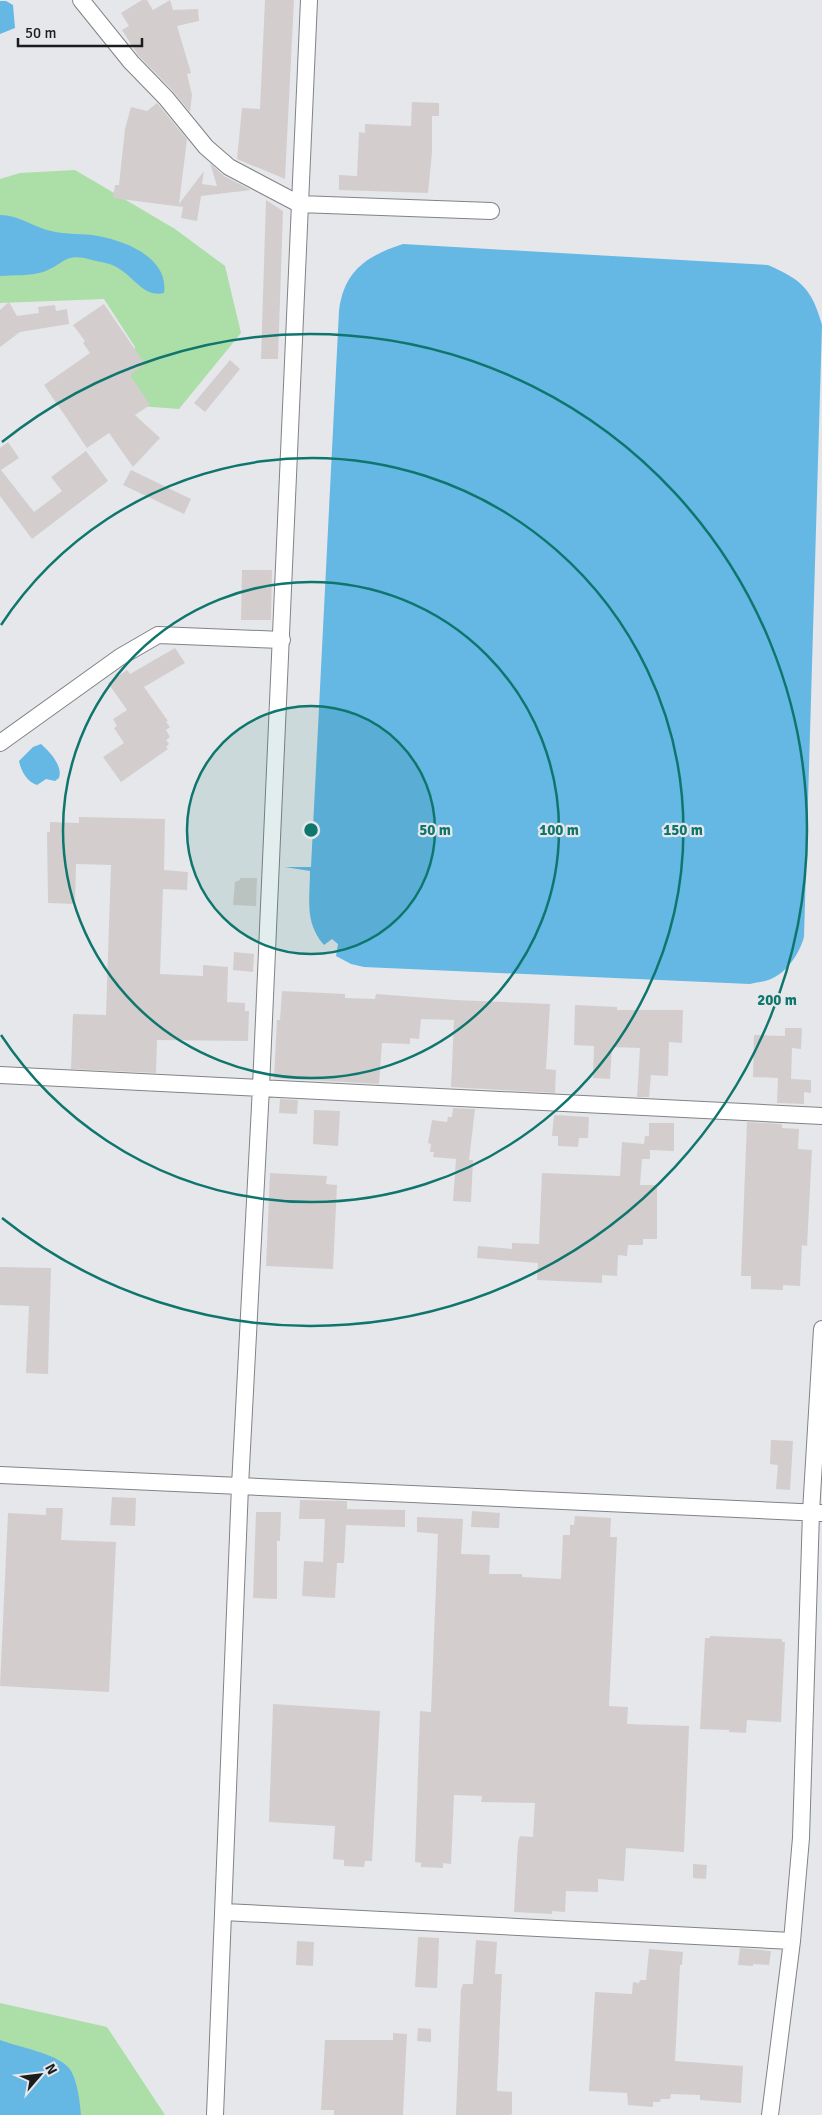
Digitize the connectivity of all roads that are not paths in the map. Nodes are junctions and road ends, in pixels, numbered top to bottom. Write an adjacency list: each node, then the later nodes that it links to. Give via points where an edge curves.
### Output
1 (81, 0): 3 (street, via 206,147 229,167)
2 (309, 0): 3 (street)
3 (299, 204): 4 (street); 5 (street)
4 (491, 212)
5 (282, 640): 6 (street, via 158,635 120,657); 8 (street)
6 (0, 742)
7 (0, 1074): 8 (street)
8 (261, 1087): 9 (street); 12 (street)
9 (822, 1116)
10 (822, 1329): 13 (street)
11 (0, 1476): 12 (street)
12 (240, 1486): 13 (street); 14 (street)
13 (816, 1513): 15 (street)
14 (224, 1912): 15 (street); 16 (street)
15 (792, 1940): 17 (street)
16 (215, 2115)
17 (770, 2115)

